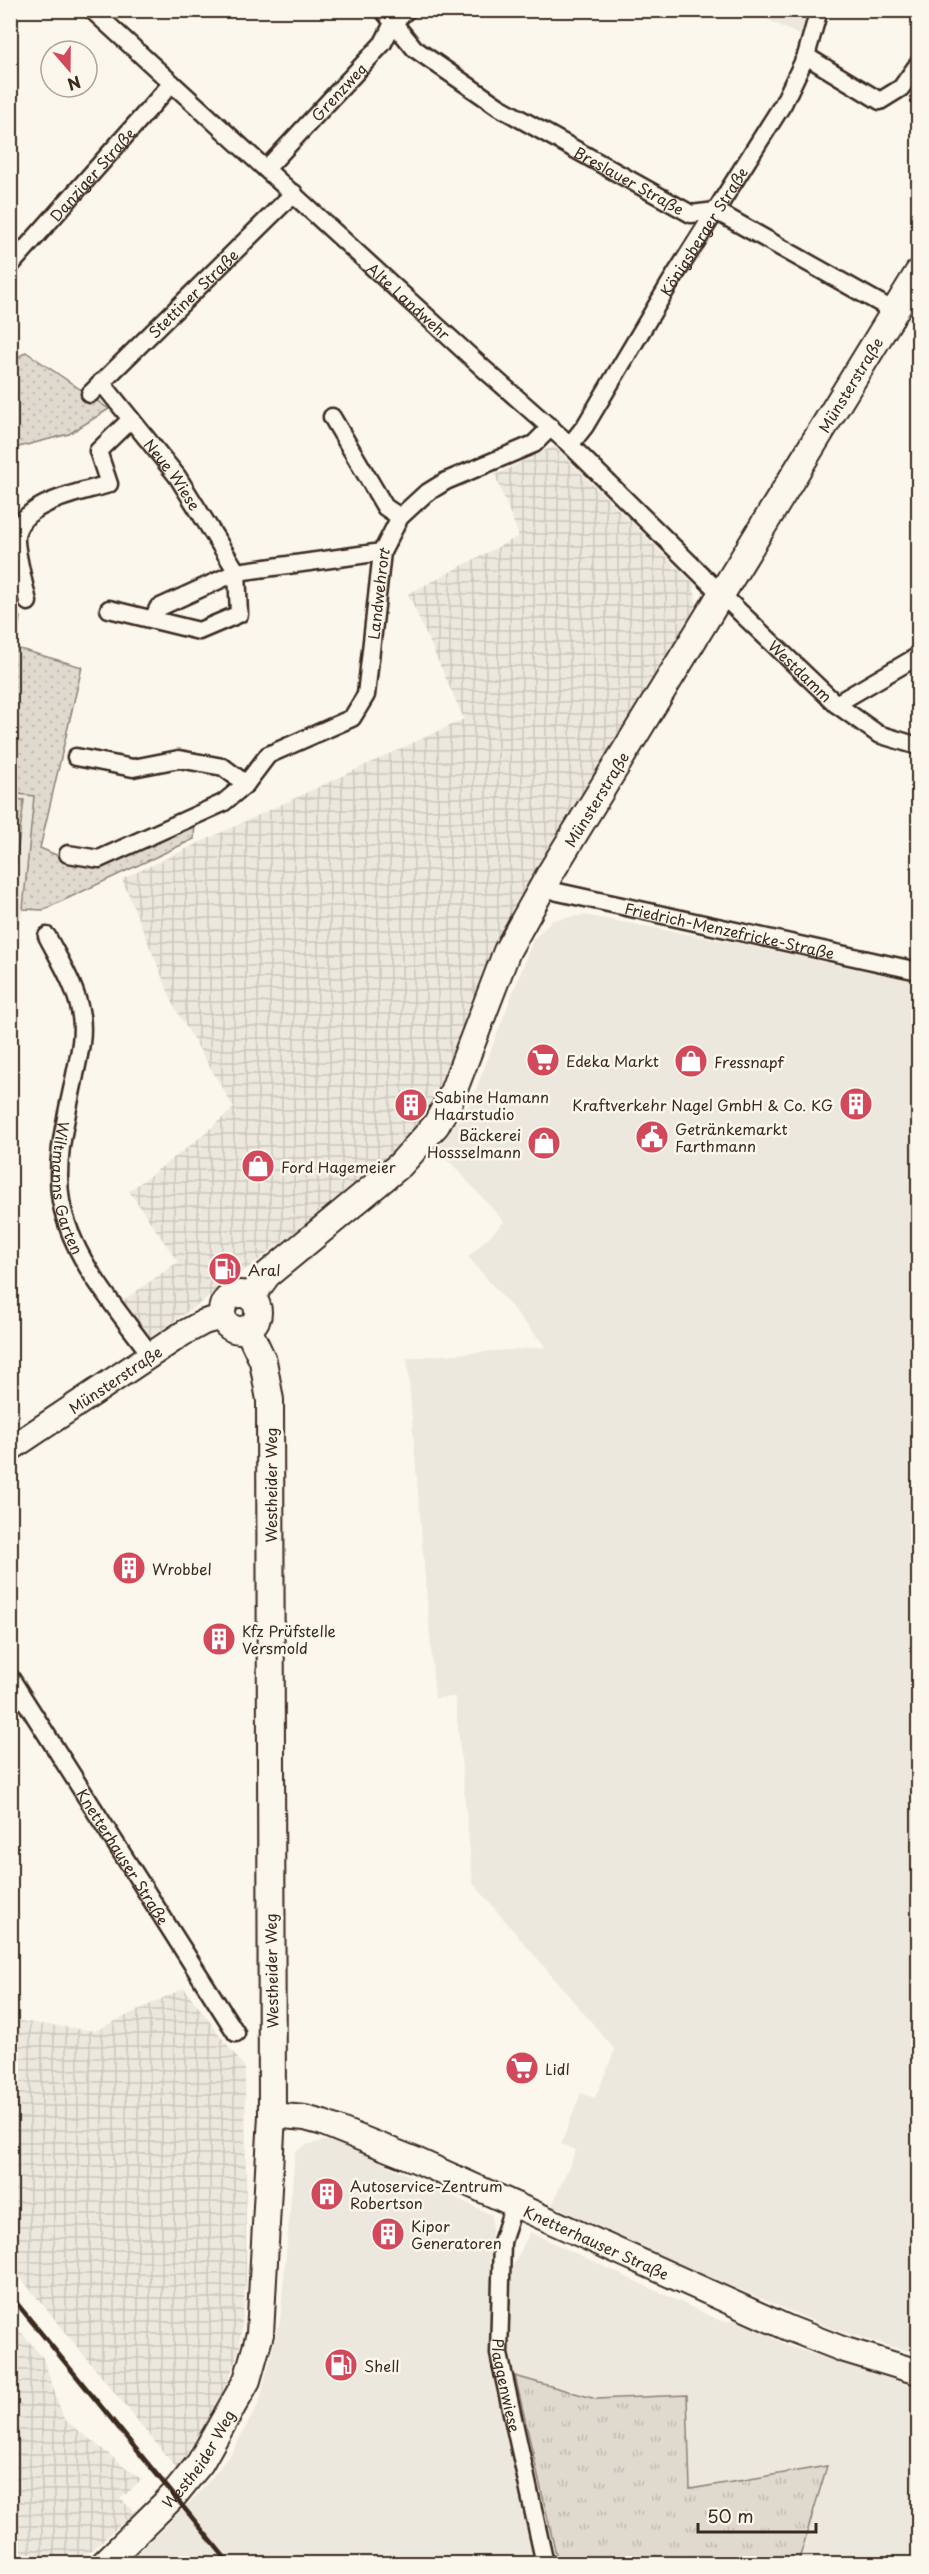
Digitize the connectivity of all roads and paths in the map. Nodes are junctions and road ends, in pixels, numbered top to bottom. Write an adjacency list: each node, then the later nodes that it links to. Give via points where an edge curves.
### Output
1 (406, 10): 4 (street, Grenzweg)
2 (819, 10): 5 (street, Königsberger Straße)
3 (101, 13): 7 (street, Alte Landwehr)
4 (388, 17): 8 (street, Grenzweg, via 383,43); 10 (street, Breslauer Straße, via 415,49 499,107 691,214)
5 (806, 56): 6 (street, via 880,101 901,88); 10 (street, Königsberger Straße, via 783,104)
6 (918, 64)
7 (172, 83): 8 (street, Alte Landwehr); 11 (street, Danziger Straße)
8 (266, 170): 9 (street, Alte Landwehr)
9 (294, 193): 14 (street, Stettiner Straße); 17 (street, Alte Landwehr)
10 (716, 211): 13 (street); 18 (street, Königsberger Straße)
11 (10, 266)
12 (916, 280): 13 (main road, Münsterstraße)
13 (894, 312): 22 (main road, Münsterstraße)
14 (95, 388): 16 (street, Neue Wiese)
15 (332, 417): 19 (street, via 385,507)
16 (131, 419): 21 (street, Neue Wiese, via 177,476); 23 (street, via 98,451 109,484 46,503 22,524 16,537)
17 (550, 427): 18 (street, Alte Landwehr); 19 (street, Landwehrort, via 534,444 446,481)
18 (570, 445): 22 (street, Alte Landwehr)
19 (400, 517): 20 (street, Landwehrort)
20 (382, 552): 21 (street); 30 (street, Landwehrort, via 366,695 352,718 268,755)
21 (237, 572): 25 (street, via 158,608); 25 (street, Neue Wiese, via 239,614 199,631)
22 (722, 596): 27 (street, Westdamm); 32 (main road, Münsterstraße)
23 (28, 603)
24 (109, 609): 25 (street, Neue Wiese)
25 (153, 619)
26 (918, 656): 27 (street, Westdamm)
27 (836, 704): 28 (street, via 878,734)
28 (918, 746)
29 (76, 757): 30 (street, via 133,768 179,759 223,767)
30 (246, 784): 31 (street, Landwehrort, via 223,803 99,859)
31 (68, 854)
32 (543, 886): 34 (street, Friedrich-Menzefricke-Straße); 35 (main road, Münsterstraße, via 507,951 451,1097 436,1125 400,1165 267,1275)
33 (47, 936): 38 (street, Wiltmanns Garten, via 69,979 81,1015 82,1044 59,1151 61,1200 82,1260)
34 (918, 971)
35 (250, 1297): 36 (main road, via 230,1297 223,1305); 37 (main road, via 258,1314)
36 (222, 1317): 37 (main road, via 232,1329); 38 (street, Münsterstraße, via 189,1330)
37 (249, 1329): 42 (main road, Westheider Weg, via 263,1361 270,1400)
38 (150, 1354): 39 (street, Münsterstraße)
39 (10, 1449)
40 (10, 1677): 41 (street, Knetterhauser Straße)
41 (236, 2033)
42 (272, 2115): 43 (street, Knetterhauser Straße, via 323,2123); 45 (main road, Westheider Weg, via 262,2320 247,2380 187,2481)
43 (514, 2205): 44 (street, Knetterhauser Straße, via 788,2328); 46 (street, Plaggenwiese, via 502,2242 499,2354)
44 (918, 2372)
45 (104, 2564)
46 (545, 2564)

